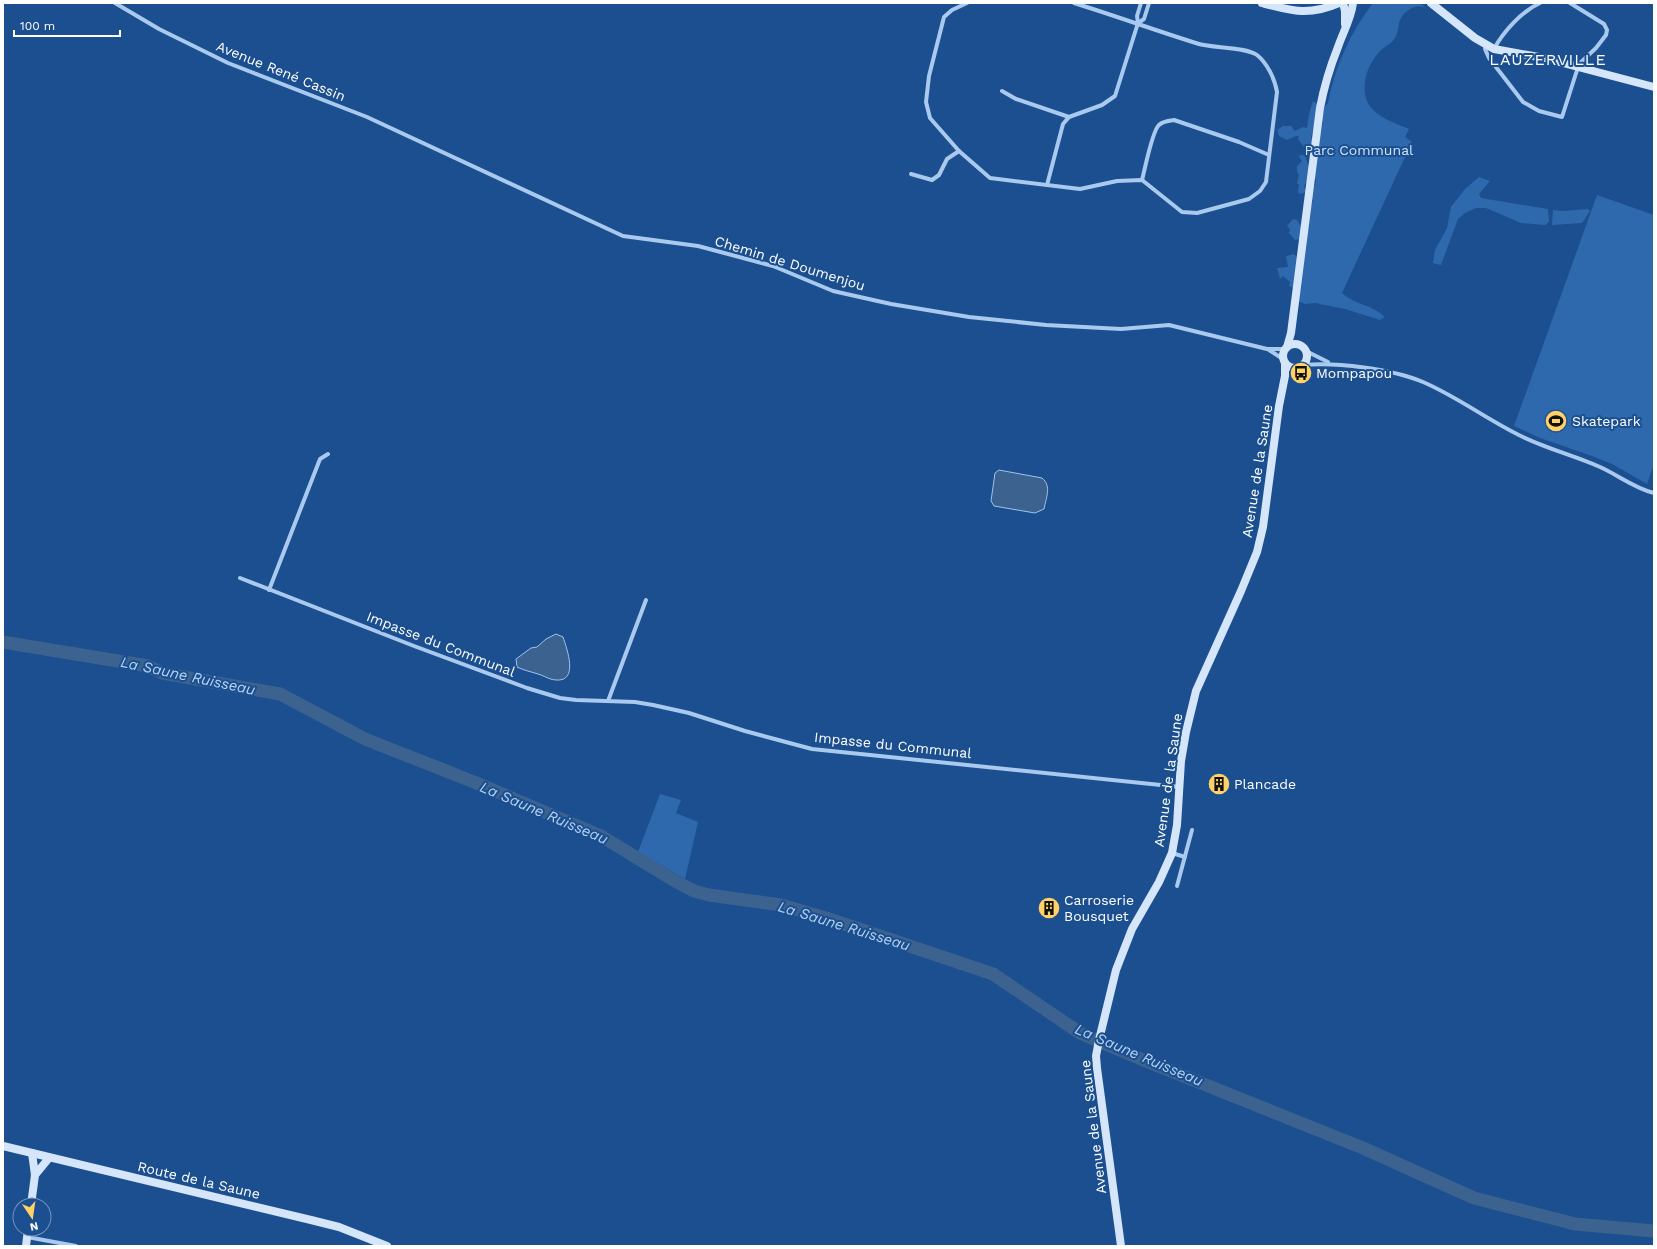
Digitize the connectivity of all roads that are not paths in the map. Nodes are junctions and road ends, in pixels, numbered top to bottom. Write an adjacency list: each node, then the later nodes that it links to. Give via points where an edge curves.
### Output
1 (115, 3): 25 (street, Avenue René Cassin, via 159,30 228,63 367,117)
2 (967, 3): 24 (street, via 944,17 929,76 926,102 930,118)
3 (1074, 3): 16 (street)
4 (1141, 3): 16 (street, via 1137,16)
5 (1149, 3): 16 (street, via 1144,19)
6 (1262, 3): 15 (street)
7 (1326, 3): 15 (street)
8 (1339, 3): 15 (street, via 1312,11 1297,12)
9 (1343, 3): 17 (street, via 1346,17)
10 (1353, 3): 17 (street)
11 (1431, 3): 18 (street)
12 (1540, 3): 14 (street)
13 (1570, 3): 20 (street, via 1604,24 1607,30 1596,48)
14 (1531, 5): 19 (street)
15 (1288, 9)
16 (1138, 23): 23 (street, via 1115,96 1102,105); 26 (street, via 1201,44 1256,54 1276,83)
17 (1343, 33): 30 (street, via 1328,72 1320,108)
18 (1486, 46): 19 (street); 20 (street, via 1489,58 1523,102 1539,111 1562,117)
19 (1494, 49): 20 (street)
20 (1578, 67): 21 (street)
21 (1654, 87)
22 (1002, 91): 23 (street, via 1016,99)
23 (1069, 117): 29 (street, via 1063,124)
24 (960, 151): 27 (street, via 947,159 940,175 932,180); 29 (street, via 990,178)
25 (442, 152): 33 (street, Chemin de Doumenjou, via 623,236 698,246 773,266 833,291 969,317 1121,329 1169,326)
26 (1269, 155): 28 (street, via 1266,182 1260,191 1249,199 1197,213 1182,212); 28 (street, via 1174,120 1163,121 1153,134)
27 (911, 174)
28 (1142, 180): 29 (street, via 1117,181 1080,190)
29 (1046, 185)
30 (1292, 320): 31 (street); 32 (street)
31 (1286, 348): 32 (street, via 1296,344); 33 (street); 34 (street)
32 (1303, 348): 35 (street, via 1313,356); 36 (street, via 1307,358)
33 (1266, 349): 34 (street)
34 (1284, 361): 36 (street, via 1289,366); 37 (street, Avenue de la Saune, via 1286,370)
35 (1330, 363): 36 (street); 39 (street, via 1392,373 1423,382 1525,438 1599,467)
36 (1300, 366): 37 (street, Avenue de la Saune, via 1291,374)
37 (1283, 389): 44 (street, Avenue de la Saune, via 1257,552 1196,691 1186,732)
38 (328, 454): 41 (street, via 320,459)
39 (1654, 493)
40 (240, 578): 41 (street, Impasse du Communal)
41 (270, 590): 43 (street, Impasse du Communal, via 527,688 560,698)
42 (646, 600): 43 (street)
43 (608, 701): 44 (street, Impasse du Communal, via 635,702 689,713 812,749)
44 (1180, 787): 46 (street, Avenue de la Saune, via 1178,825)
45 (1192, 830): 47 (street)
46 (1172, 853): 47 (street); 57 (street, Avenue de la Saune, via 1127,941 1116,970 1097,1052)
47 (1185, 857): 48 (street)
48 (1177, 886)
49 (3, 1146): 50 (street, Route de la Saune)
50 (32, 1153): 51 (street, Route de la Saune); 52 (street)
51 (49, 1158): 52 (street); 56 (street, Route de la Saune, via 339,1227)
52 (35, 1175): 53 (street)
53 (32, 1197)
54 (43, 1237): 55 (street)
55 (76, 1246)
56 (387, 1246)
57 (1121, 1246)

